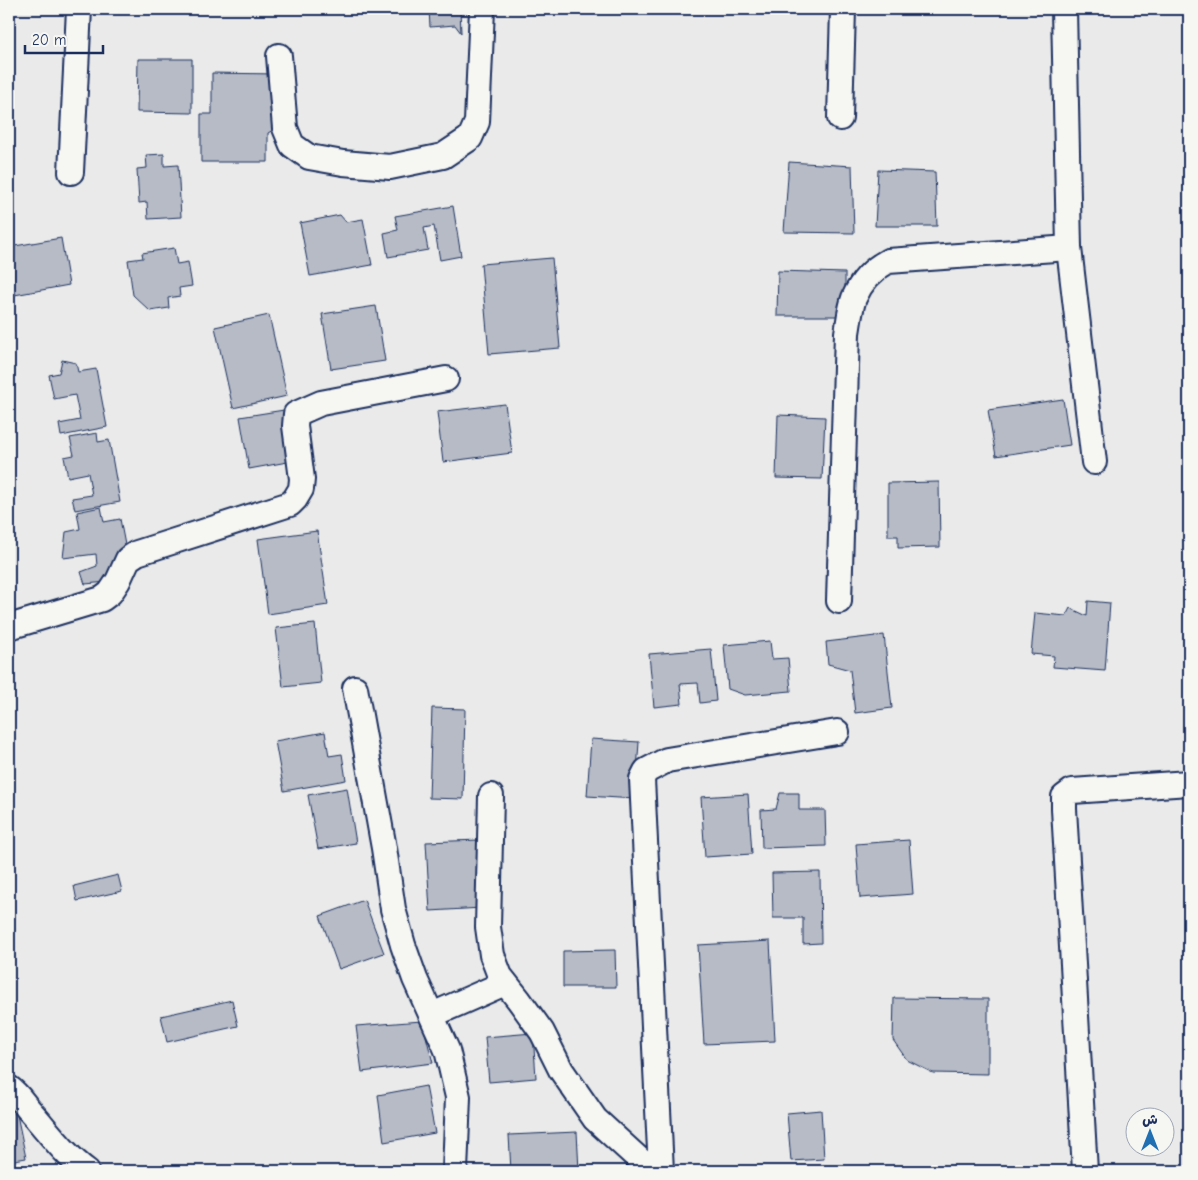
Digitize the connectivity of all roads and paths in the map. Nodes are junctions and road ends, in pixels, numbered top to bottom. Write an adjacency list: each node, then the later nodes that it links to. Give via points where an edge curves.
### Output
1 (79, 9): 7 (street)
2 (482, 9): 5 (street, via 477,122 470,138 443,156 390,167 309,157 292,145 285,128)
3 (843, 9): 6 (street)
4 (1064, 9): 8 (street)
5 (279, 56)
6 (840, 118)
7 (71, 172)
8 (1069, 248): 10 (street); 11 (street, via 888,261 876,268 863,283 854,299 847,333)
9 (446, 379): 12 (street, via 321,403 296,414 302,479 301,489 290,504 137,553 128,559 118,581 102,599)
10 (1094, 462)
11 (839, 601)
12 (9, 628)
13 (355, 688): 18 (street, via 392,909 415,979)
14 (837, 732): 23 (street, via 667,760 646,771 642,779)
15 (1189, 783): 24 (street, via 1072,791 1064,797)
16 (491, 796): 17 (street, via 488,927 492,955)
17 (505, 982): 18 (street); 22 (street, via 542,1032 561,1070 595,1119)
18 (432, 1015): 21 (street, via 447,1050 458,1097)
19 (9, 1088): 20 (street)
20 (87, 1171)
21 (455, 1171)
22 (652, 1171)
23 (661, 1171)
24 (1085, 1171)

